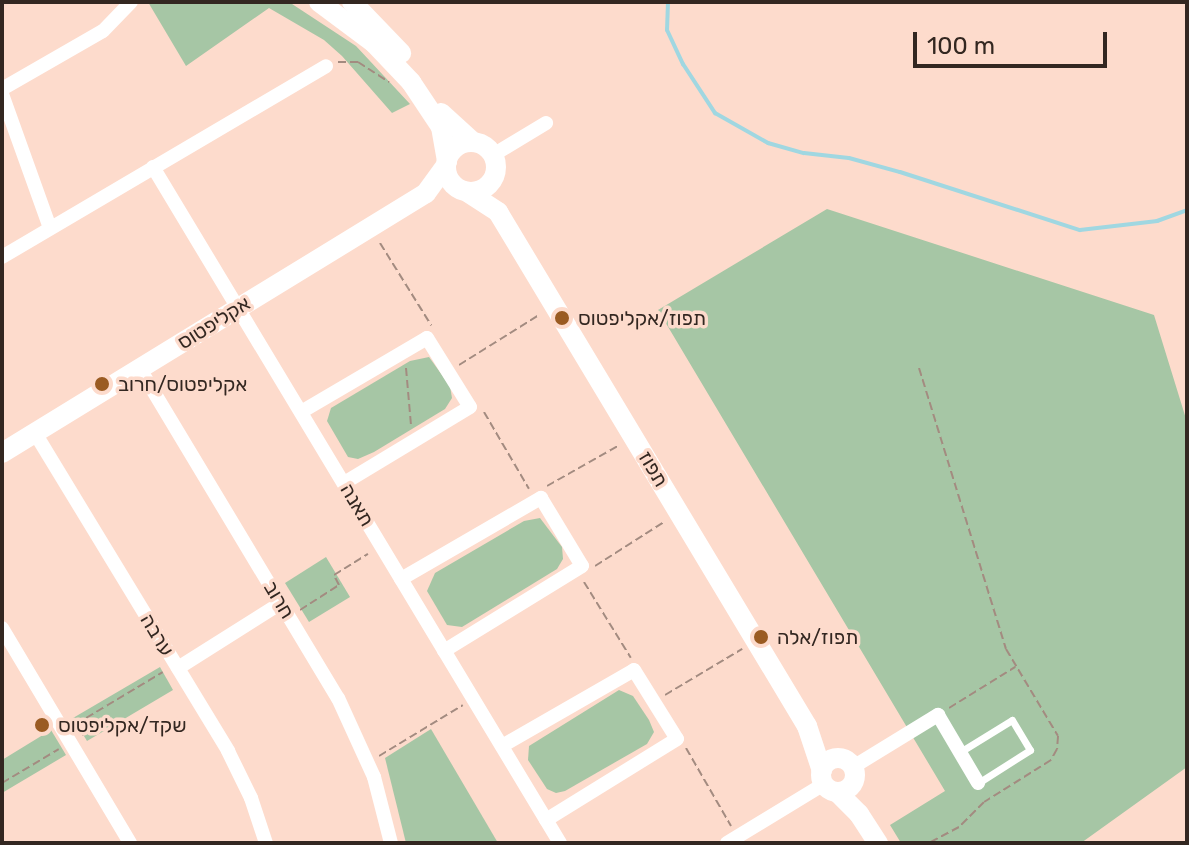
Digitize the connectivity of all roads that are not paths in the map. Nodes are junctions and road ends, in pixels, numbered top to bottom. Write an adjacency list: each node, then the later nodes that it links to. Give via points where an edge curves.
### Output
1 (131, 2): 5 (street, via 103,31)
2 (352, 2): 7 (street, via 400,52 452,125)
3 (327, 4): 9 (street, via 408,79 441,127)
4 (326, 66): 10 (street)
5 (2, 91): 15 (street)
6 (546, 123): 8 (street)
7 (473, 142): 8 (street); 9 (street, via 455,148)
8 (493, 155): 11 (street)
9 (447, 163): 12 (street, via 452,184); 13 (street, אקליפטוס)
10 (153, 167): 15 (street); 17 (street, תאנה)
11 (494, 177): 12 (street, via 484,189); 14 (street, תפוז)
12 (467, 192): 13 (street); 14 (street, תפוז)
13 (426, 193): 17 (street, אקליפטוס)
14 (498, 212): 28 (street, תפוז)
15 (50, 228): 16 (street)
16 (2, 257)
17 (238, 308): 18 (street, אקליפטוס); 19 (street, תאנה)
18 (140, 369): 20 (street, אקליפטוס); 24 (street, חרוב)
19 (301, 412): 22 (street, תאנה); 22 (street, via 427,338 470,407)
20 (35, 433): 21 (street, אקליפטוס); 27 (street, ערבה)
21 (2, 453)
22 (344, 483): 23 (street, תאנה)
23 (401, 579): 26 (street, תאנה); 26 (street, via 538,499 579,568)
24 (285, 610): 27 (street); 39 (street, חרוב, via 338,698 368,763)
25 (2, 628): 37 (street)
26 (444, 651): 29 (street, תאנה)
27 (176, 666): 38 (street, ערבה, via 240,775)
28 (807, 726): 31 (street, תפוז); 32 (street, תפוז)
29 (502, 746): 34 (street, תאנה); 34 (street, via 634,670 677,739)
30 (960, 752): 31 (street, via 938,715); 33 (street); 33 (lane, via 1012,720 1030,750)
31 (849, 768): 32 (street, via 830,760); 32 (street, via 847,790); 35 (street, תפוז)
32 (828, 782): 35 (street, תפוז); 36 (street)
33 (978, 783)
34 (546, 820): 40 (street, תאנה)
35 (866, 824): 41 (street, תפוז)
36 (732, 840)
37 (130, 843)
38 (266, 843)
39 (391, 843)
40 (560, 843)
41 (878, 843)

